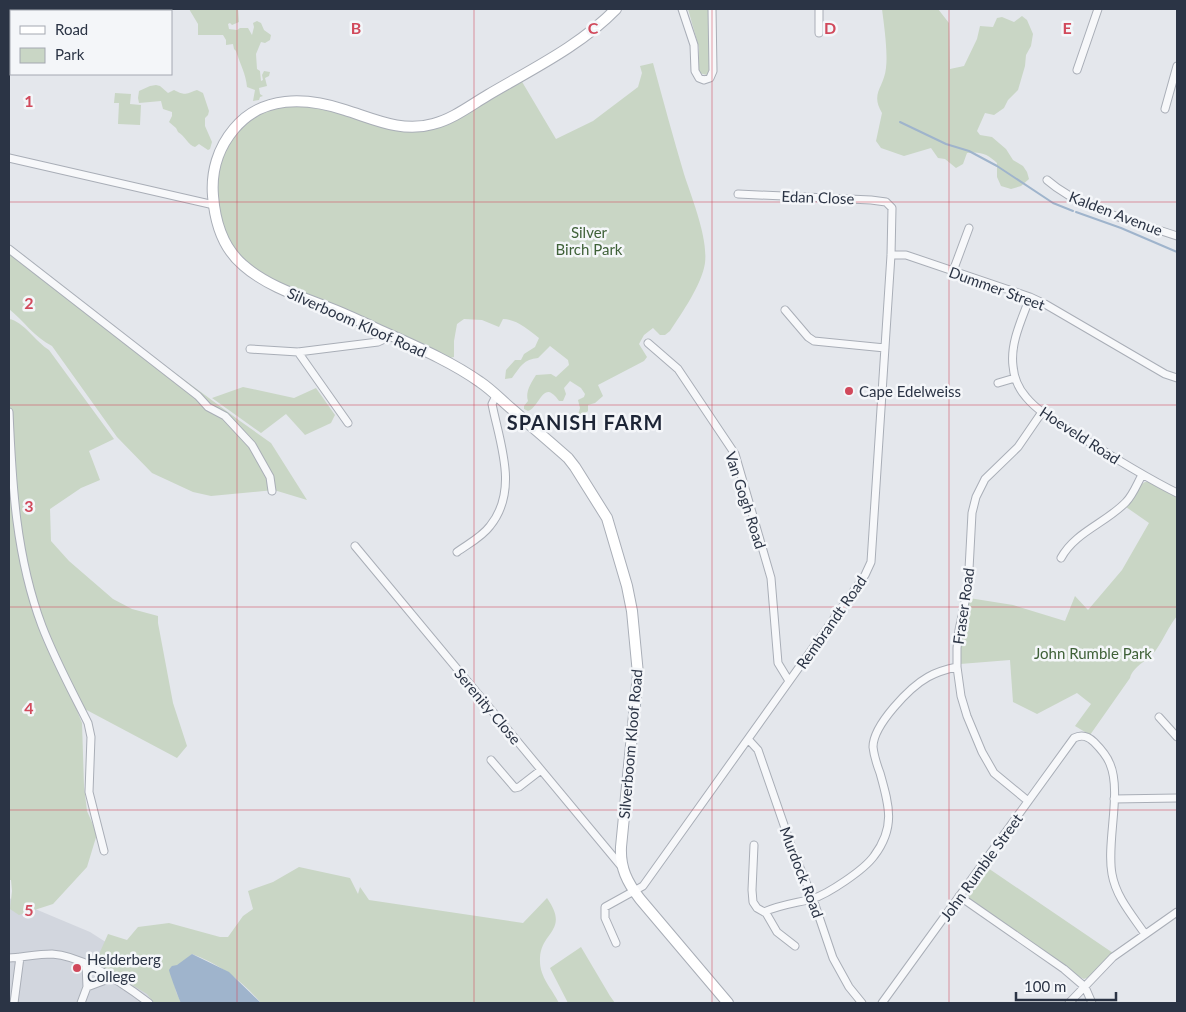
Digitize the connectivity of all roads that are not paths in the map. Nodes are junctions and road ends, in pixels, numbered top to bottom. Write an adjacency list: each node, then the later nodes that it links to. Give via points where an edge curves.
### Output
1 (616, 9): 15 (street, Silverboom Kloof Road, via 568,48 436,124 396,126 305,101 278,102 258,109 238,124 222,146 214,174)
2 (682, 9): 3 (street, via 694,45 696,74 704,80 710,78 713,71)
3 (712, 9)
4 (819, 9): 6 (street)
5 (1098, 9): 8 (street)
6 (819, 33)
7 (1177, 66): 9 (street)
8 (1077, 70)
9 (1165, 109)
10 (9, 158): 15 (street)
11 (1058, 179): 13 (street, Kalden Avenue)
12 (1047, 180): 13 (street, Kalden Avenue)
13 (1055, 188): 18 (street, Kalden Avenue, via 1078,202)
14 (738, 194): 16 (street, Edan Close, via 871,200 888,203)
15 (214, 205): 24 (street, Silverboom Kloof Road, via 218,226 227,246 255,274)
16 (893, 210): 20 (street, Rembrandt Road)
17 (969, 228): 21 (street)
18 (1177, 236)
19 (9, 249): 37 (street, via 208,407 225,416 252,445 270,476)
20 (891, 255): 21 (street, Dummer Street, via 906,255); 26 (street, Rembrandt Road)
21 (953, 271): 22 (street, Dummer Street)
22 (1030, 297): 29 (street, Hoeveld Road, via 1013,348); 30 (street, Dummer Street)
23 (785, 310): 26 (street, via 814,341)
24 (391, 336): 28 (street, via 378,342); 32 (street, Silverboom Kloof Road, via 460,370)
25 (648, 343): 43 (street, Van Gogh Road, via 678,369 735,454 771,578 778,663)
26 (885, 348): 43 (street, Rembrandt Road, via 871,562 865,575)
27 (250, 349): 28 (street)
28 (298, 352): 35 (street)
29 (1015, 378): 31 (street); 34 (street, Hoeveld Road, via 1026,397)
30 (1177, 378)
31 (998, 383)
32 (496, 396): 40 (street, via 492,404 506,467 504,498 490,527); 54 (street, Silverboom Kloof Road, via 575,467 607,518 627,586 638,674 621,847)
33 (9, 412): 53 (street, via 12,491 19,538 42,626 88,723 91,742 88,792)
34 (1042, 412): 36 (street, Hoeveld Road); 42 (street, Fraser Road, via 1018,447 986,479 976,497)
35 (348, 423)
36 (1142, 475): 38 (street, Hoeveld Road); 41 (street, via 1126,503 1072,542)
37 (272, 491)
38 (1177, 493)
39 (355, 546): 48 (street, Serenity Close)
40 (457, 552)
41 (1061, 558)
42 (957, 667): 51 (street, Fraser Road, via 967,716 985,759 1000,779); 57 (street, via 943,670 914,686 883,722 873,749 889,810 885,839 858,872)
43 (788, 681): 46 (street, Rembrandt Road)
44 (1158, 717): 45 (street)
45 (1177, 737)
46 (748, 739): 55 (street, Rembrandt Road, via 643,886); 57 (street, Murdock Road, via 758,750 793,851)
47 (491, 760): 48 (street, via 515,788)
48 (541, 770): 54 (street, Serenity Close)
49 (1114, 798): 50 (street); 51 (street, John Rumble Street, via 1110,762 1094,741 1083,736 1074,738); 62 (street, via 1111,872 1118,894)
50 (1177, 798)
51 (1028, 801): 56 (street, John Rumble Street)
52 (754, 845): 59 (street, via 752,897 757,908)
53 (104, 851)
54 (622, 866): 55 (street, Silverboom Kloof Road)
55 (634, 891): 63 (street, Rembrandt Road, via 604,908); 75 (street, Silverboom Kloof Road)
56 (960, 896): 70 (street); 77 (street, John Rumble Street)
57 (814, 898): 58 (street); 76 (street, Murdock Road, via 838,968)
58 (781, 907): 59 (street); 61 (street)
59 (764, 912): 61 (street)
60 (1177, 912): 62 (street)
61 (770, 920): 64 (street, via 777,932)
62 (1145, 934): 70 (street, via 1114,957)
63 (616, 943)
64 (795, 946)
65 (20, 957): 66 (street); 67 (street, via 50,954); 72 (street)
66 (9, 958)
67 (86, 964): 68 (street); 69 (street)
68 (111, 978): 69 (street); 71 (street)
69 (87, 987): 73 (street)
70 (1085, 987): 78 (street); 79 (street)
71 (138, 1000): 74 (street)
72 (14, 1003)
73 (81, 1003)
74 (149, 1003)
75 (728, 1003)
76 (862, 1003)
77 (882, 1003)
78 (1069, 1003)
79 (1092, 1003)

